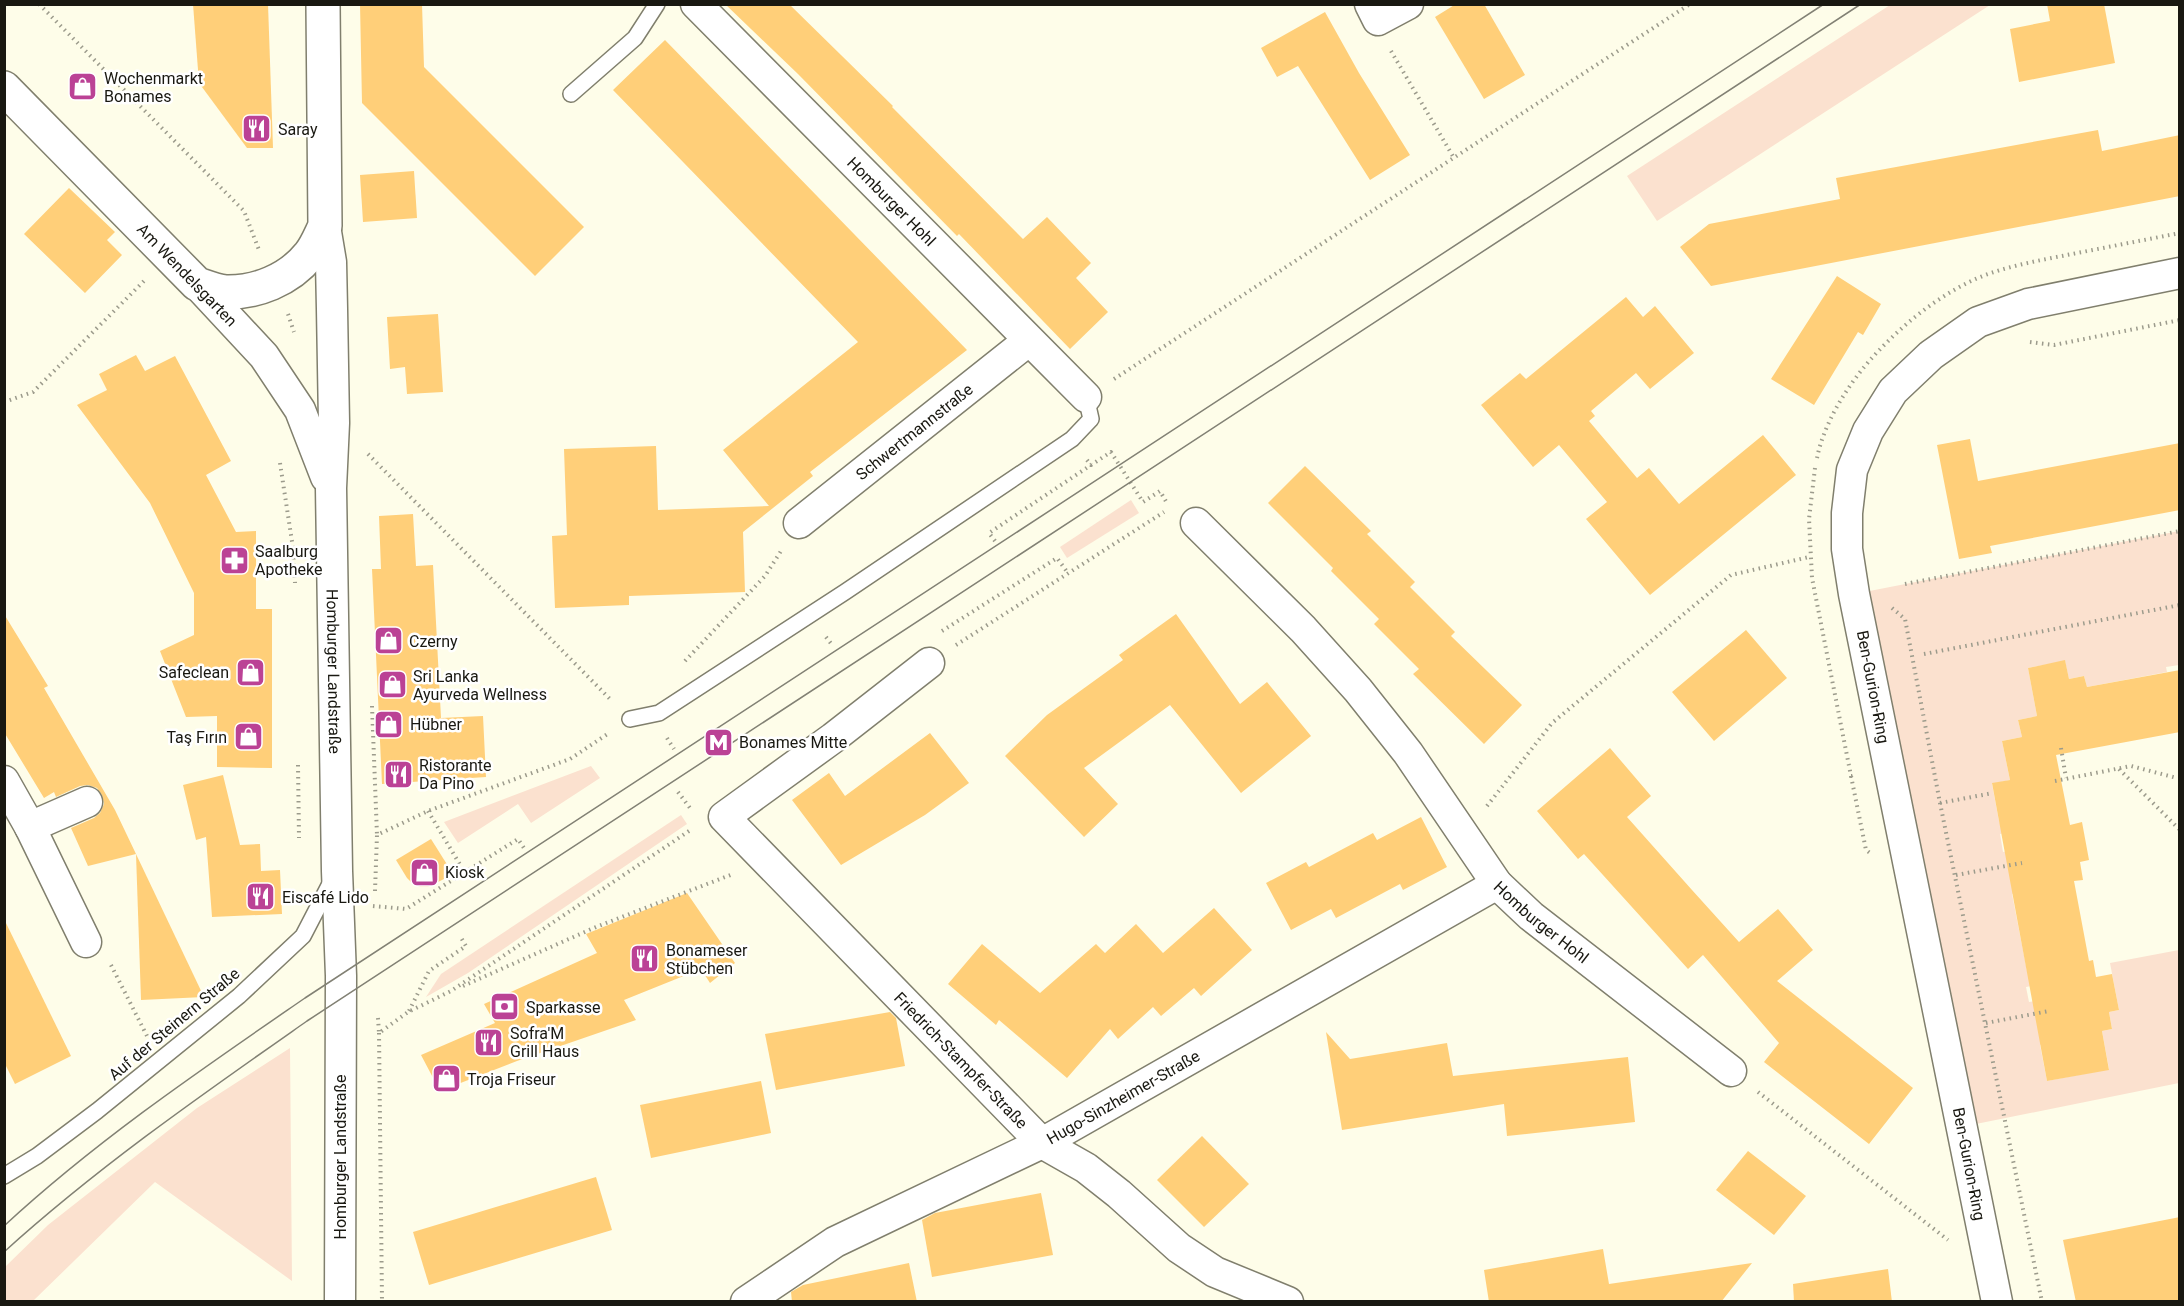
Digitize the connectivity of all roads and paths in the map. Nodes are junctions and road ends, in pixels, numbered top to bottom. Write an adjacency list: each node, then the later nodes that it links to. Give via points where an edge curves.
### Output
1 (39, 4): 13 (path, via 244,211)
2 (323, 4): 11 (street, Homburger Landstraße)
3 (657, 4): 9 (lane, via 635,38)
4 (696, 4): 18 (street, Homburger Hohl)
5 (1408, 4): 7 (street)
6 (1690, 4): 10 (path)
7 (1374, 12): 10 (path, via 1395,61)
8 (4, 88): 16 (street, Am Wendelsgarten)
9 (571, 94)
10 (1454, 158): 20 (path)
11 (325, 226): 16 (street, via 310,254 294,271 274,283 223,292); 26 (street, Homburger Landstraße, via 332,297)
12 (2180, 232): 31 (path, via 2000,271 1938,299 1903,326 1860,371 1819,447 1811,483)
13 (261, 255)
14 (2180, 273): 49 (street, Ben-Gurion-Ring, via 2028,304 1978,322 1931,355 1893,391 1868,431 1852,470 1847,549)
15 (146, 280): 21 (path, via 33,392)
16 (197, 284): 26 (street, Am Wendelsgarten, via 264,356 300,410)
17 (2180, 320): 19 (path, via 2054,345)
18 (1028, 341): 20 (street, Homburger Hohl); 27 (street, Schwertmannstraße)
19 (2027, 341)
20 (1086, 397): 23 (lane, via 1091,419 1072,439)
21 (4, 402)
22 (278, 454): 34 (path, via 293,548)
23 (1045, 457): 25 (path, via 1054,468 1081,452); 42 (lane, via 659,713)
24 (363, 460): 42 (path, via 363,449)
25 (1091, 465): 30 (path, via 989,533); 32 (path, via 1111,452 1143,502 1160,491 1169,508)
26 (331, 488): 70 (street, Homburger Landstraße)
27 (800, 523): 40 (path, via 765,576)
28 (1196, 523): 64 (street, Homburger Hohl, via 1358,690 1408,753)
29 (2180, 531): 33 (path)
30 (995, 541)
31 (1809, 557): 49 (path, via 1851,776); 64 (path, via 1731,575 1552,723)
32 (1068, 573): 37 (path, via 1057,558); 39 (path)
33 (1905, 584)
34 (295, 592)
35 (1887, 605): 47 (path, via 1905,619)
36 (2180, 605): 38 (path)
37 (948, 627)
38 (1924, 654)
39 (929, 663): 60 (street)
40 (678, 669)
41 (372, 694): 63 (path)
42 (630, 719): 59 (path, via 570,759)
43 (665, 735): 45 (path)
44 (2061, 748): 50 (path)
45 (674, 749)
46 (298, 760): 65 (path)
47 (1933, 761): 49 (path); 57 (path)
48 (2118, 768): 50 (path); 51 (path, via 2131,766); 62 (path)
49 (1889, 770): 94 (street, Ben-Gurion-Ring)
50 (2066, 778): 52 (path)
51 (2177, 778)
52 (2055, 781)
53 (4, 782): 61 (street)
54 (678, 792): 58 (path)
55 (1994, 792): 57 (path)
56 (87, 802): 61 (street)
57 (1940, 803): 72 (path)
58 (690, 808)
59 (428, 811): 63 (path); 71 (path)
60 (724, 817): 67 (street, Friedrich-Stampfer-Straße); 79 (path, via 701,824)
61 (30, 827): 78 (street)
62 (2180, 830)
63 (377, 835): 74 (path)
64 (1464, 835): 73 (street, Homburger Hohl)
65 (299, 841)
66 (524, 848): 69 (path, via 518,839)
67 (768, 863): 79 (path, via 684,891); 87 (street, Friedrich-Stampfer-Straße)
68 (2022, 863): 72 (path)
69 (473, 868)
70 (337, 871): 85 (lane, Auf der Steinern Straße, via 303,936 239,996); 90 (street, Homburger Landstraße)
71 (465, 873)
72 (1956, 875): 83 (path)
73 (1497, 884): 86 (street, Homburger Hohl, via 1562,942); 87 (street, Hugo-Sinzheimer-Straße)
74 (375, 893)
75 (375, 905): 76 (path)
76 (375, 915)
77 (460, 936): 82 (path, via 466,946 429,971)
78 (86, 942): 85 (path, via 103,948)
79 (451, 991): 82 (path)
80 (378, 1011): 84 (path)
81 (2049, 1011): 83 (path)
82 (408, 1012): 84 (path)
83 (1986, 1023): 95 (path)
84 (379, 1033): 91 (path)
85 (159, 1061): 88 (lane, Auf der Steinern Straße, via 97,1112)
86 (1731, 1071): 89 (path)
87 (1042, 1143): 92 (street, Hugo-Sinzheimer-Straße, via 836,1242); 93 (street, Friedrich-Stampfer-Straße, via 1086,1168 1179,1248 1215,1272)
88 (4, 1176)
89 (1949, 1241)
90 (340, 1302)
91 (382, 1302)
92 (746, 1302)
93 (1288, 1302)
94 (1996, 1302)
95 (2042, 1302)

